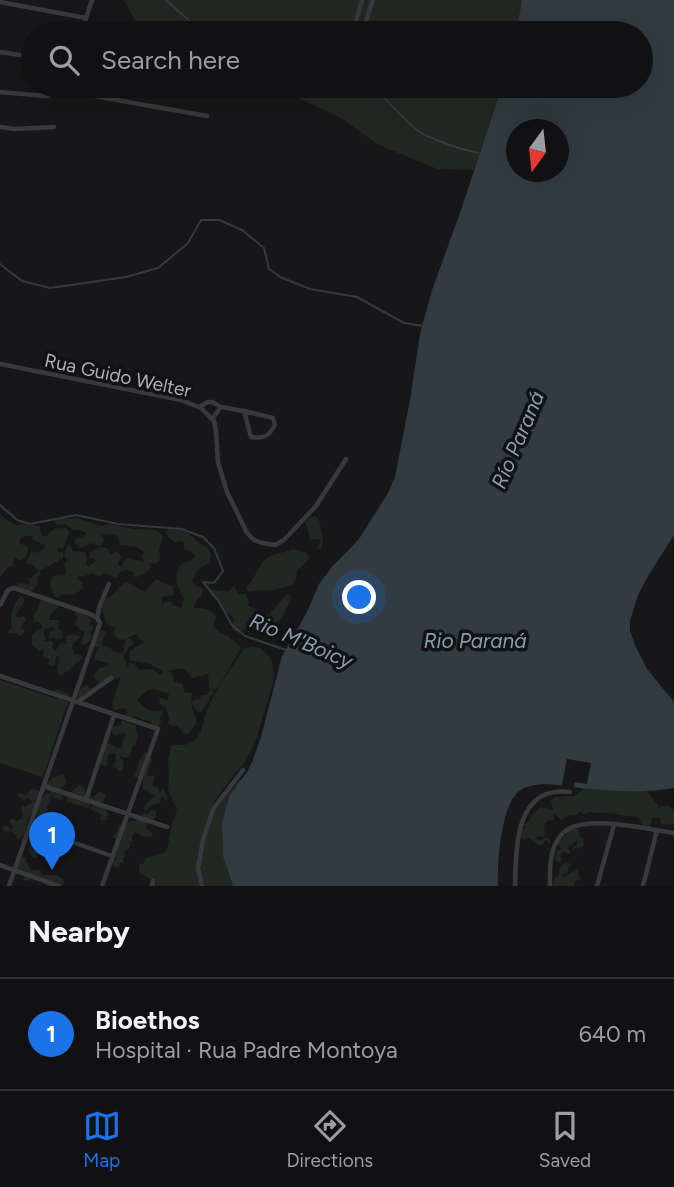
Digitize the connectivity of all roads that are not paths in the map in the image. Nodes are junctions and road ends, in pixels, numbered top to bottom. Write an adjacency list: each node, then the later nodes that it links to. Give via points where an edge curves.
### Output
1 (92, 0): 5 (street)
2 (362, 0): 7 (street)
3 (373, 0): 8 (street)
4 (0, 2): 5 (street)
5 (86, 18): 6 (street)
6 (85, 21)
7 (356, 21)
8 (366, 21)
9 (0, 52): 10 (street)
10 (21, 55)
11 (0, 92): 12 (street)
12 (21, 94)
13 (106, 98): 14 (street)
14 (207, 116)
15 (0, 127): 16 (street)
16 (54, 127)
17 (0, 364): 18 (street, Rua Guido Welter)
18 (199, 407): 19 (street, via 208,402); 21 (street, Rua Guido Welter)
19 (221, 407): 20 (street); 21 (street)
20 (244, 411): 20 (street, via 273,418 270,434 251,437)
21 (212, 419): 22 (street, via 227,492 247,533 262,543 275,545 284,540 316,506)
22 (346, 459)
23 (109, 584): 25 (street)
24 (0, 605): 25 (street, via 10,589 19,589)
25 (98, 620): 28 (street)
26 (0, 676): 28 (street)
27 (111, 678): 28 (street)
28 (75, 702): 29 (street); 31 (street)
29 (114, 715): 33 (street); 34 (street, via 159,729)
30 (243, 770): 46 (street, via 212,809 198,868)
31 (44, 786): 33 (street); 36 (street)
32 (570, 792): 47 (street, via 545,795 526,812 519,829)
33 (86, 800): 34 (street)
34 (127, 814): 37 (street); 40 (street)
35 (614, 825): 38 (street); 48 (street, via 576,825 563,833 552,852); 49 (street)
36 (29, 827): 40 (street); 42 (street)
37 (167, 827)
38 (657, 830): 39 (street); 50 (street)
39 (674, 833)
40 (112, 856): 45 (street)
41 (0, 865): 42 (street)
42 (14, 870): 43 (street); 44 (street)
43 (9, 886)
44 (59, 886)
45 (102, 886)
46 (202, 886)
47 (515, 886)
48 (550, 886)
49 (597, 886)
50 (643, 886)

